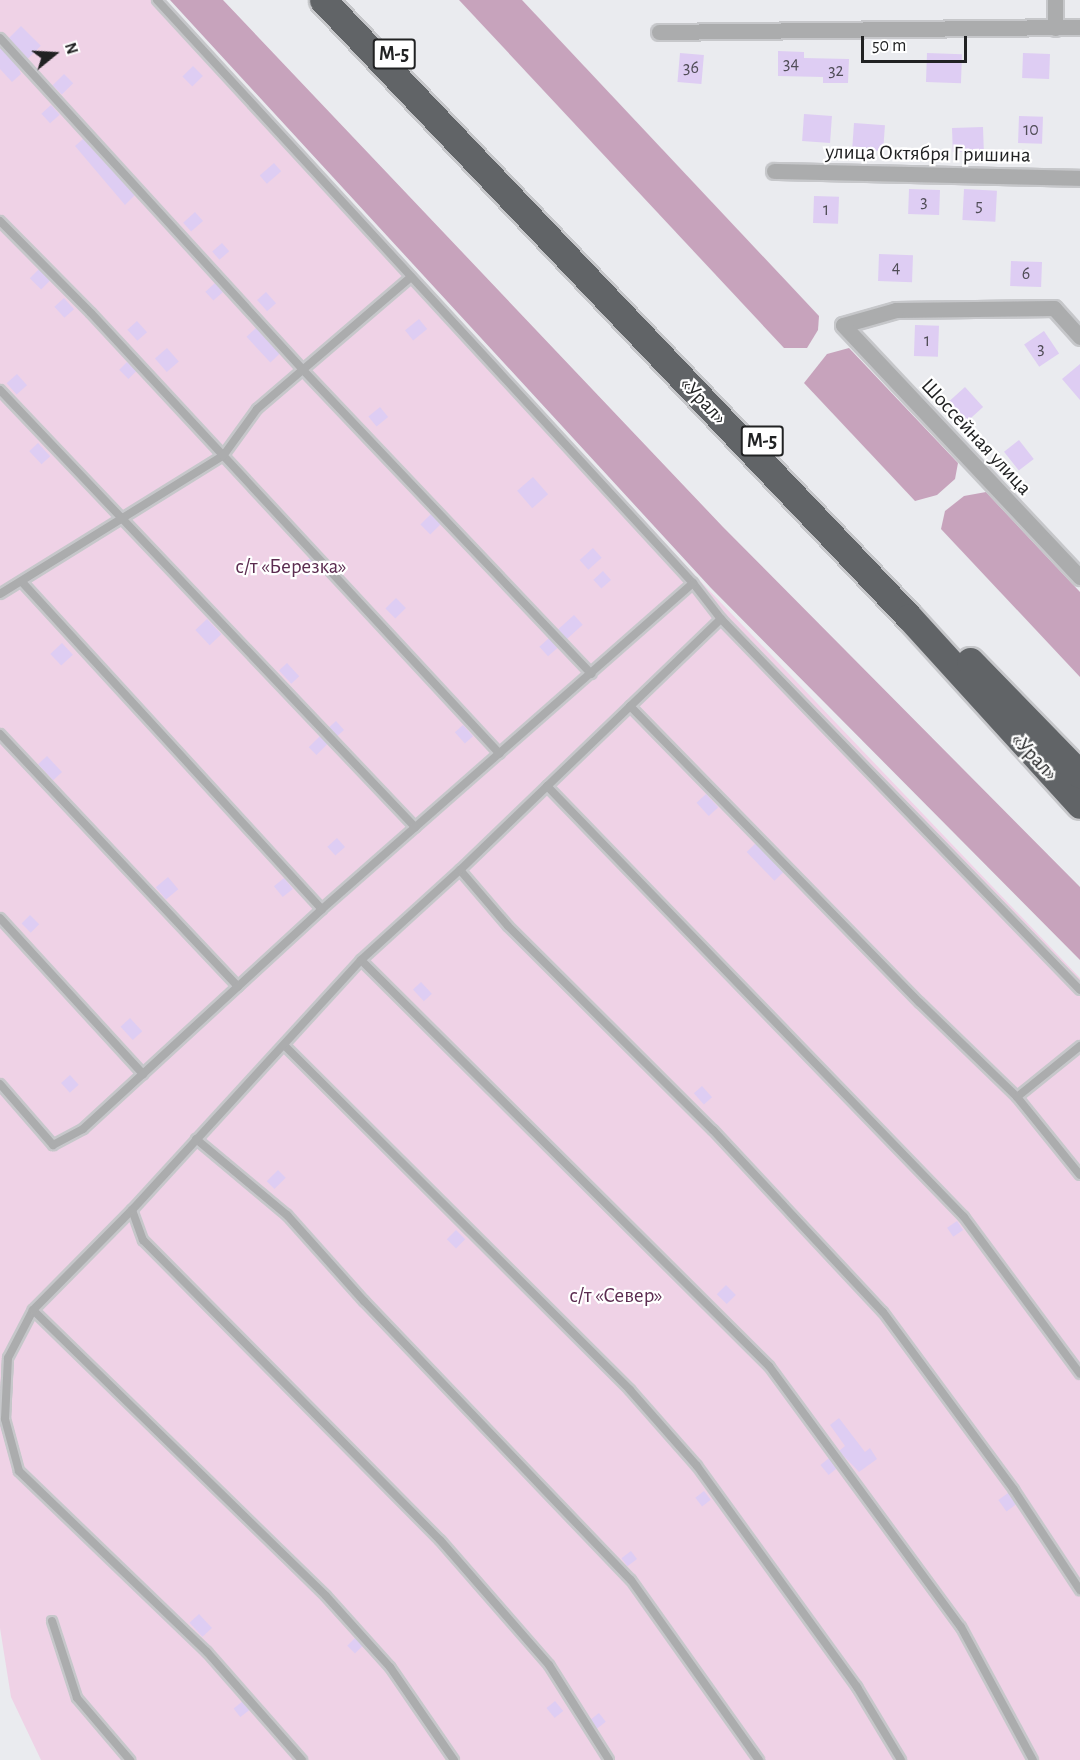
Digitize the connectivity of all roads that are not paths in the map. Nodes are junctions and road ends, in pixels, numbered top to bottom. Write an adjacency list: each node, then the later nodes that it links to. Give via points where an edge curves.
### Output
1 (157, 0): 12 (lane)
2 (323, 0): 29 (highway, «Урал» / М-5, via 909,617)
3 (343, 0): 27 (highway, «Урал» / М-5)
4 (1055, 0): 6 (street)
5 (1080, 27): 6 (street)
6 (1055, 28): 7 (street)
7 (658, 32)
8 (0, 38): 14 (lane)
9 (774, 171): 10 (street, улица Октября Гришина)
10 (1080, 178)
11 (0, 221): 16 (lane)
12 (411, 277): 14 (lane); 20 (lane)
13 (1080, 337): 18 (street, Шоссейная улица, via 1054,308 896,310 843,325)
14 (303, 370): 16 (lane, via 257,409); 23 (lane)
15 (0, 390): 17 (lane)
16 (223, 456): 17 (lane); 26 (lane)
17 (123, 521): 19 (lane); 30 (lane)
18 (1080, 577)
19 (22, 582): 21 (lane); 32 (lane)
20 (693, 583): 22 (lane); 23 (lane)
21 (0, 594)
22 (721, 619): 24 (lane); 36 (lane)
23 (591, 674): 26 (lane)
24 (630, 706): 28 (lane); 41 (lane, via 920,1004)
25 (0, 734): 35 (lane)
26 (500, 754): 30 (lane)
27 (1080, 774)
28 (547, 786): 31 (lane); 46 (lane, via 964,1217)
29 (1080, 806)
30 (415, 826): 32 (lane)
31 (460, 870): 34 (lane); 47 (lane, via 508,926 713,1131 883,1312 1014,1490)
32 (322, 909): 35 (lane)
33 (0, 918): 39 (lane)
34 (361, 960): 37 (lane); 55 (lane, via 769,1366 961,1627)
35 (238, 987): 39 (lane)
36 (1080, 990)
37 (284, 1044): 42 (lane); 54 (lane, via 630,1390 690,1458 857,1687)
38 (1080, 1046): 41 (lane)
39 (143, 1074): 40 (lane, via 83,1129 52,1145)
40 (0, 1083)
41 (1017, 1097): 43 (lane)
42 (196, 1139): 44 (lane); 53 (lane, via 287,1215 631,1580)
43 (1080, 1175)
44 (132, 1210): 45 (lane); 52 (lane, via 143,1240 440,1540 549,1665)
45 (33, 1310): 50 (lane, via 8,1358 4,1419 19,1471 207,1652); 51 (lane, via 326,1596 390,1667)
46 (1080, 1374)
47 (1080, 1590)
48 (52, 1621): 49 (lane, via 77,1698)
49 (130, 1760)
50 (302, 1760)
51 (454, 1760)
52 (609, 1760)
53 (759, 1760)
54 (901, 1760)
55 (1034, 1760)

